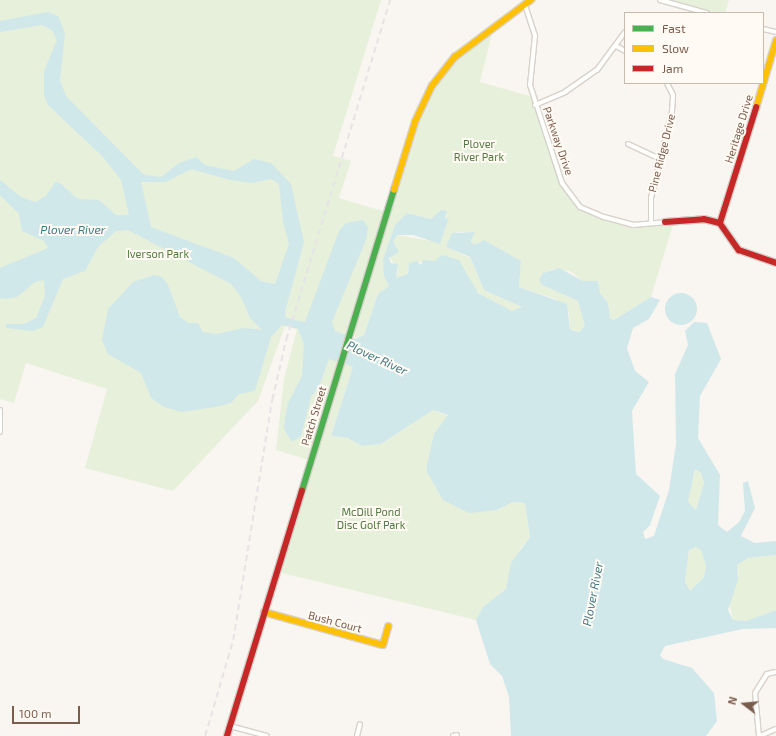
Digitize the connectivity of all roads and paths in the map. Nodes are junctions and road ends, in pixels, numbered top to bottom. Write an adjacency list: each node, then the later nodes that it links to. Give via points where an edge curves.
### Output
1 (532, 0): 3 (street, Patch Street)
2 (660, 0): 4 (street)
3 (526, 5): 14 (street, Parkway Drive, via 533,19 535,36 529,73); 23 (street, Patch Street, via 455,57 423,103)
4 (703, 12)
5 (764, 29): 6 (street)
6 (776, 32)
7 (624, 34): 9 (street)
8 (776, 42): 11 (street, Heritage Drive)
9 (616, 46): 10 (street); 14 (street, via 597,70 578,84)
10 (624, 51)
11 (764, 81)
12 (668, 84): 16 (street, Pine Ridge Drive, via 673,95 672,111)
13 (763, 84): 19 (street, Heritage Drive)
14 (535, 105): 18 (street, Parkway Drive, via 562,183 580,207 623,223)
15 (628, 144): 16 (street)
16 (660, 158): 18 (street, Pine Ridge Drive, via 651,198)
17 (665, 222): 18 (street, Parkway Drive); 19 (street, Parkway Drive, via 704,219)
18 (651, 223)
19 (720, 223): 20 (street, via 739,250)
20 (776, 263)
21 (1, 411): 22 (street)
22 (0, 432)
23 (264, 612): 24 (street, Bush Court, via 383,645); 27 (street, Patch Street)
24 (388, 627)
25 (776, 672): 32 (street, via 767,674 755,693)
26 (360, 724): 31 (street)
27 (230, 726): 29 (street, Patch Street); 30 (street)
28 (776, 729): 32 (street)
29 (227, 736)
30 (267, 736)
31 (357, 736)
32 (759, 736)

